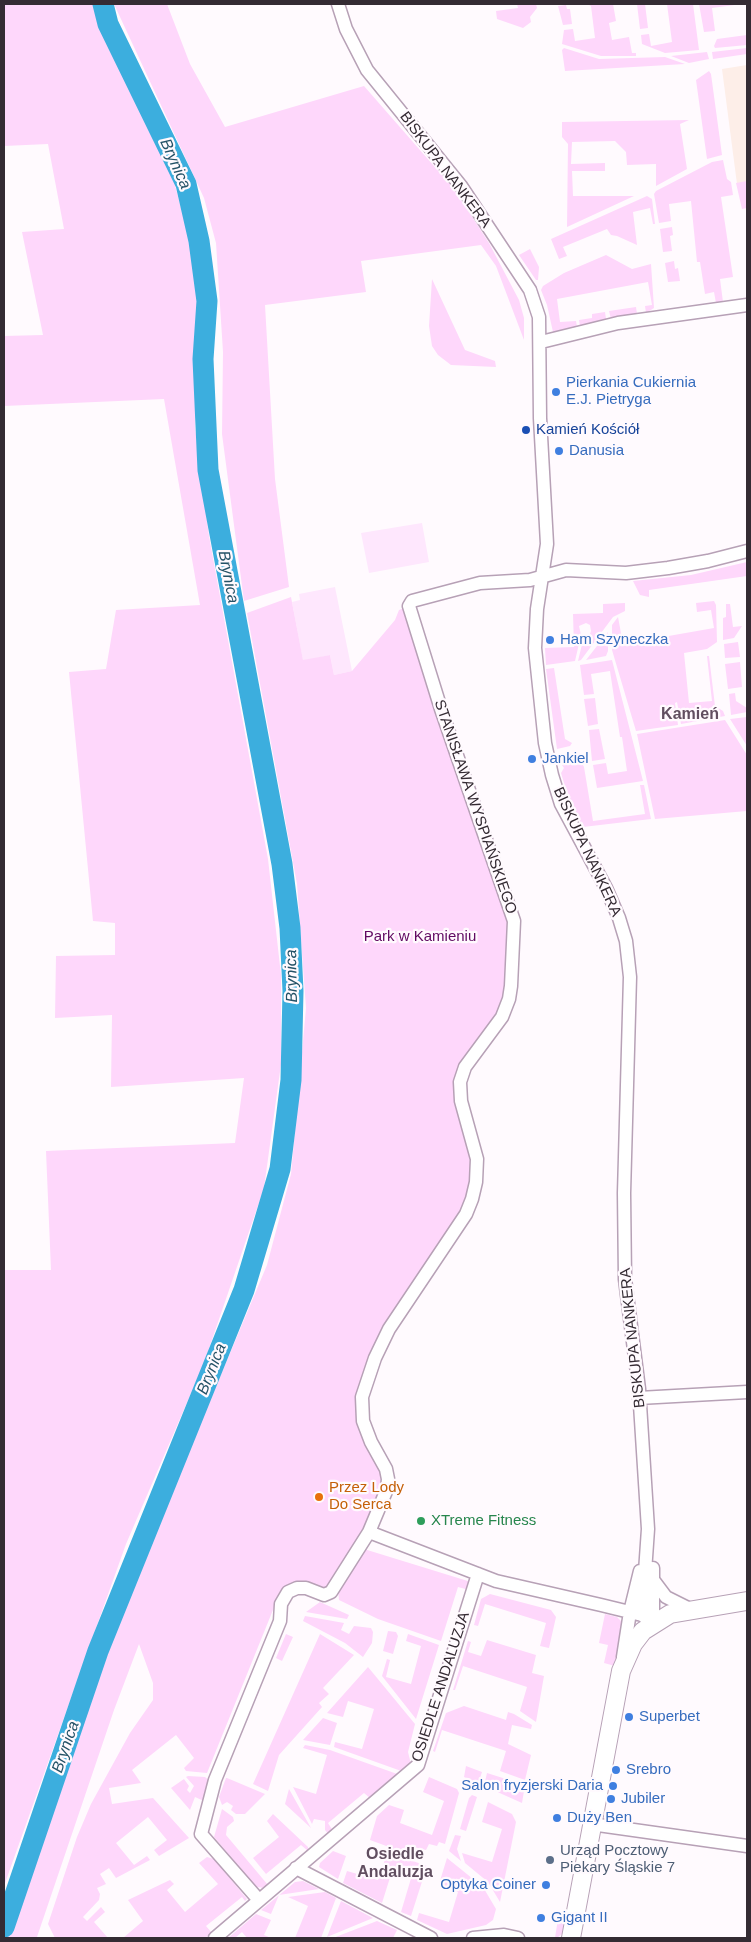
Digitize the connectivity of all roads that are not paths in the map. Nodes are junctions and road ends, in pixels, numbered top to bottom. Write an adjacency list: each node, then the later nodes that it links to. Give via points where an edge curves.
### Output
1 (338, 4): 3 (street, BISKUPA NANKERA, via 359,58 375,83 462,186 530,290 539,317)
2 (747, 305): 3 (street, via 618,324)
3 (541, 342): 5 (street, BISKUPA NANKERA, via 540,418 547,544)
4 (747, 551): 5 (street, STANISŁAWA WYSPIAŃSKIEGO, via 668,568 626,573 566,570)
5 (543, 576): 7 (street, BISKUPA NANKERA, via 534,648 552,775 568,818 614,905 628,952 631,1002 624,1193 625,1279); 8 (street, STANISŁAWA WYSPIAŃSKIEGO, via 530,580 480,583 412,601 409,606 510,907 514,921 514,948 505,1011 466,1067 460,1082 461,1101 477,1159 472,1199 466,1214 389,1329 362,1397 364,1421 388,1479)
6 (747, 1392): 7 (street)
7 (639, 1398): 9 (street, BISKUPA NANKERA)
8 (369, 1532): 10 (street); 19 (street, STANISŁAWA WYSPIAŃSKIEGO, via 331,1592 324,1595 296,1588 288,1592 281,1604 280,1621 216,1780 201,1834)
9 (648, 1547): 11 (street, BISKUPA NANKERA); 14 (street, BISKUPA NANKERA)
10 (478, 1574): 14 (street); 18 (street, OSIEDLE ANDALUZJA, via 418,1765)
11 (654, 1581): 13 (street, via 666,1597); 14 (street, BISKUPA NANKERA)
12 (747, 1601): 13 (street)
13 (690, 1609): 14 (street)
14 (642, 1617): 15 (street); 15 (street)
15 (621, 1671): 16 (street)
16 (591, 1824): 17 (street); 24 (street)
17 (747, 1846)
18 (296, 1868): 19 (street, OSIEDLE ANDALUZJA); 21 (street)
19 (258, 1899): 20 (street, OSIEDLE ANDALUZJA)
20 (215, 1938)
21 (431, 1938)
22 (473, 1938): 23 (street, via 504,1935)
23 (518, 1938)
24 (571, 1938)

